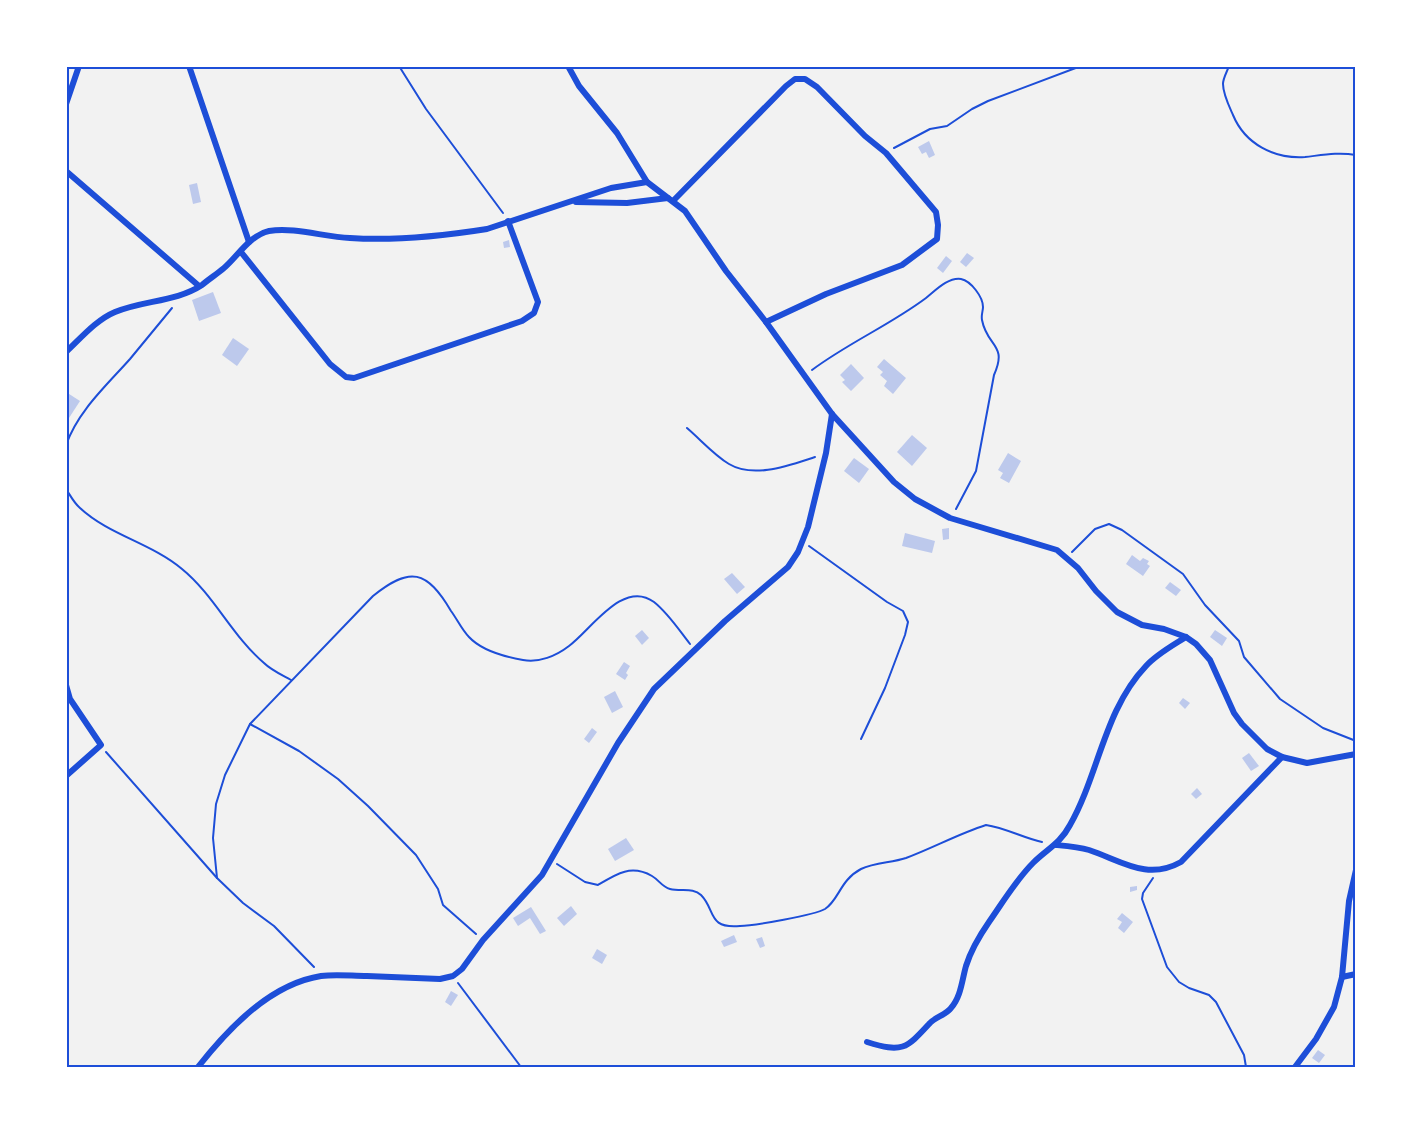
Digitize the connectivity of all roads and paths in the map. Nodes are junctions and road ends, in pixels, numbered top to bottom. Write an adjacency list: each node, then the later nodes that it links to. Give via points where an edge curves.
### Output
1 (79, 66): 7 (street)
2 (189, 66): 15 (street)
3 (399, 66): 14 (path)
4 (568, 66): 11 (street)
5 (1081, 66): 8 (path, via 988,101 947,126 905,140)
6 (1229, 66): 9 (path, via 1223,84 1225,93 1237,124 1252,142 1288,156 1338,152)
7 (66, 104)
8 (886, 153): 12 (street, via 817,87 795,78); 19 (street, via 936,212 937,239 902,265)
9 (1356, 155)
10 (66, 171): 17 (street)
11 (647, 182): 12 (street); 13 (street, via 611,188)
12 (670, 199): 13 (street); 19 (street, via 685,211)
13 (572, 202): 14 (street)
14 (508, 221): 15 (street, via 477,231 402,237 351,238 283,230 266,232); 16 (street, via 538,302 534,313 522,321 354,378 346,378 330,364)
15 (249, 242): 16 (street)
16 (241, 252): 17 (street)
17 (199, 286): 18 (street)
18 (181, 296): 20 (street, via 113,313); 24 (path, via 97,394 72,428)
19 (766, 322): 21 (street)
20 (66, 352)
21 (805, 376): 22 (street); 27 (path, via 949,281 966,280 983,306 986,333 999,351 1000,362 994,375 976,471)
22 (832, 414): 25 (street); 27 (street, via 894,482)
23 (687, 428): 25 (path, via 738,469 758,471)
24 (66, 445)
25 (826, 453): 28 (street)
26 (66, 489): 34 (path, via 79,507 104,526 149,546 182,568 264,664)
27 (950, 518): 29 (street, via 1046,546)
28 (803, 540): 31 (street, via 788,567); 37 (path, via 903,611 908,622 885,688)
29 (1067, 557): 30 (street, via 1117,612 1142,625); 38 (path, via 1095,529 1109,524 1122,530 1183,574 1205,606 1239,640 1244,657 1280,699 1323,728)
30 (1186, 637): 41 (street, via 1210,660 1242,724 1267,749); 43 (street, via 1159,654 1127,690 1116,708 1076,815)
31 (695, 651): 34 (path, via 653,602 629,596 569,646 547,659 525,660 505,655 469,638 430,582 408,576 389,582 373,596); 44 (street, via 654,688 634,715)
32 (66, 667): 33 (street)
33 (66, 676)
34 (291, 680): 36 (path)
35 (66, 685): 39 (street, via 70,699)
36 (250, 724): 47 (path, via 225,775 216,804 213,838); 48 (path, via 299,751 368,806 416,855 438,889 443,905)
37 (861, 739)
38 (1356, 741)
39 (101, 745): 42 (street); 47 (path)
40 (1356, 754): 41 (street, via 1307,763)
41 (1282, 757): 46 (street, via 1181,862)
42 (66, 776)
43 (1056, 845): 44 (path, via 986,825 903,859 862,869 848,878 826,908 740,927 720,924 698,893 663,886 645,873 622,870 598,885 585,882); 46 (street, via 1085,849 1142,870); 53 (street, via 1033,863 988,923 966,966 951,1009 906,1046 892,1048)
44 (552, 861): 48 (street)
45 (1356, 870): 52 (street)
46 (1158, 871): 56 (path, via 1142,899 1161,955 1179,982 1216,1002 1244,1055)
47 (217, 878): 50 (path, via 274,926)
48 (483, 940): 51 (street)
49 (1356, 974): 52 (street)
50 (322, 976): 51 (street); 54 (street, via 303,980 248,1012)
51 (453, 976): 55 (path)
52 (1342, 977): 57 (street, via 1334,1007)
53 (867, 1042)
54 (198, 1067)
55 (521, 1067)
56 (1246, 1067)
57 (1295, 1067)

